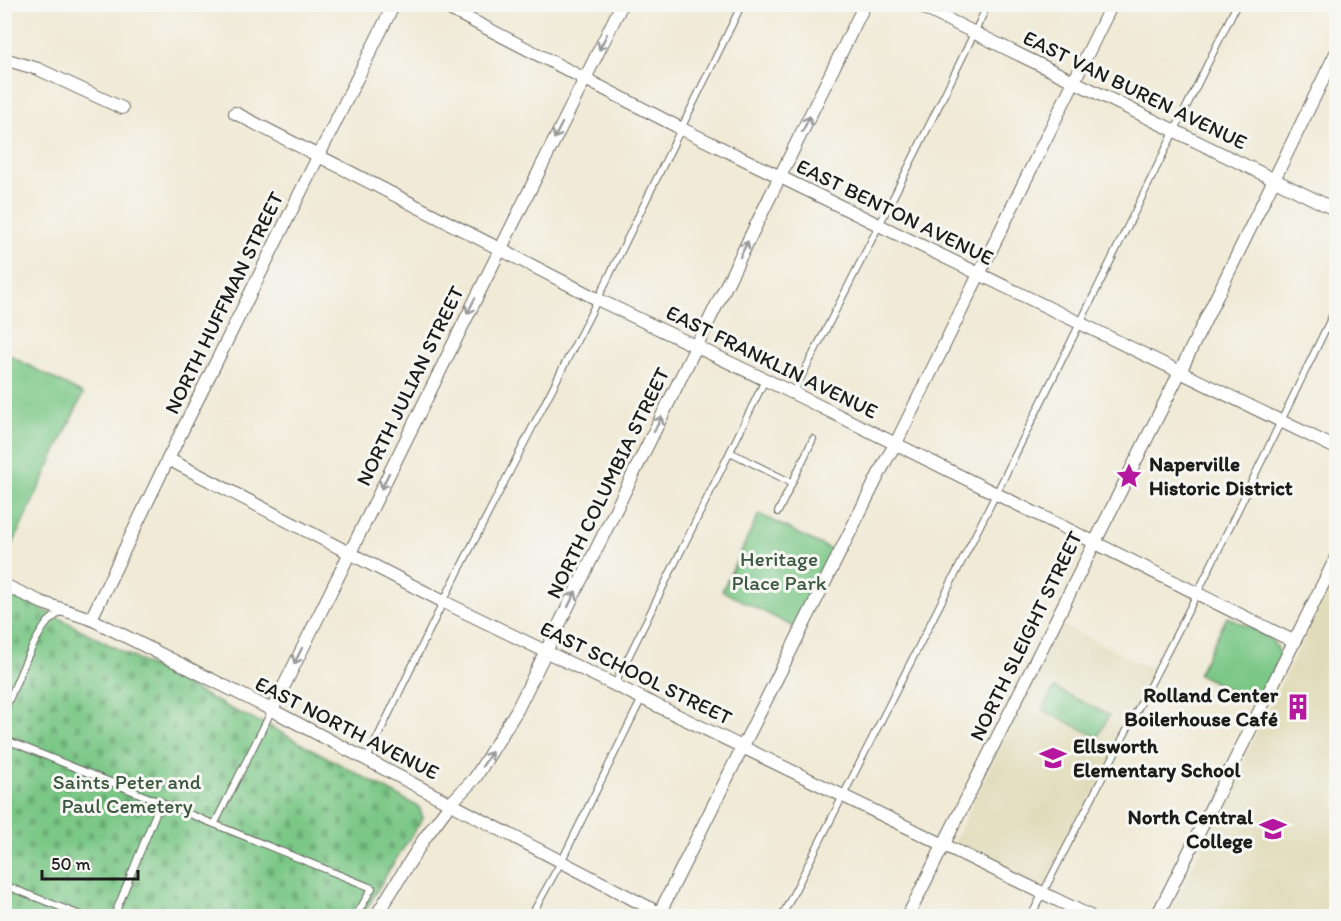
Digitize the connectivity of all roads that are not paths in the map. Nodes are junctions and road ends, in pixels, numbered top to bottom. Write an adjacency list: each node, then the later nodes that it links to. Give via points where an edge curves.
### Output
1 (394, 4): 19 (street, NORTH HUFFMAN STREET)
2 (440, 4): 13 (street, EAST BENTON AVENUE)
3 (622, 4): 13 (street, NORTH JULIAN STREET, one-way to 13)
4 (742, 4): 17 (lane)
5 (865, 4): 20 (street, NORTH COLUMBIA STREET, one-way to 5)
6 (916, 4): 10 (street, EAST VAN BUREN AVENUE)
7 (988, 4): 10 (lane)
8 (1112, 4): 14 (street)
9 (1237, 4): 18 (lane)
10 (975, 33): 14 (street, EAST VAN BUREN AVENUE); 23 (lane)
11 (1336, 53): 21 (street, NORTH SLEIGHT STREET)
12 (4, 59): 15 (street, via 38,69)
13 (585, 79): 17 (street, EAST BENTON AVENUE); 24 (street, NORTH JULIAN STREET, one-way to 24)
14 (1075, 82): 18 (street, EAST VAN BUREN AVENUE); 25 (street)
15 (122, 108)
16 (235, 113): 19 (street, EAST FRANKLIN AVENUE)
17 (682, 129): 20 (street, EAST BENTON AVENUE); 26 (lane)
18 (1175, 131): 21 (street, EAST VAN BUREN AVENUE); 28 (lane)
19 (318, 156): 24 (street, EAST FRANKLIN AVENUE); 38 (street, NORTH HUFFMAN STREET)
20 (780, 177): 23 (street, EAST BENTON AVENUE); 29 (street, NORTH COLUMBIA STREET, one-way to 20)
21 (1275, 180): 22 (street, EAST VAN BUREN AVENUE); 30 (street, NORTH SLEIGHT STREET)
22 (1336, 210)
23 (879, 225): 25 (street, EAST BENTON AVENUE); 32 (lane)
24 (499, 249): 26 (street, EAST FRANKLIN AVENUE); 43 (street, NORTH JULIAN STREET, one-way to 43)
25 (980, 274): 28 (street, EAST BENTON AVENUE); 35 (street)
26 (597, 299): 29 (street, EAST FRANKLIN AVENUE); 47 (lane)
27 (1336, 308): 33 (lane)
28 (1079, 323): 30 (street, EAST BENTON AVENUE); 40 (lane)
29 (696, 348): 31 (street, EAST FRANKLIN AVENUE); 51 (street, NORTH COLUMBIA STREET, one-way to 29)
30 (1179, 373): 33 (street, EAST BENTON AVENUE); 42 (street, NORTH SLEIGHT STREET)
31 (765, 380): 32 (street, EAST FRANKLIN AVENUE); 37 (lane)
32 (793, 393): 35 (street, EAST FRANKLIN AVENUE)
33 (1280, 421): 36 (street, EAST BENTON AVENUE); 46 (lane)
34 (813, 439): 39 (lane)
35 (896, 443): 40 (street, EAST FRANKLIN AVENUE); 57 (street)
36 (1336, 448)
37 (730, 452): 39 (lane); 52 (lane)
38 (168, 459): 43 (street, EAST SCHOOL STREET); 49 (street, NORTH HUFFMAN STREET)
39 (792, 483): 41 (lane)
40 (996, 494): 42 (street, EAST FRANKLIN AVENUE); 59 (lane)
41 (778, 512)
42 (1094, 542): 46 (street, EAST FRANKLIN AVENUE); 63 (street, NORTH SLEIGHT STREET)
43 (349, 554): 47 (street, EAST SCHOOL STREET); 54 (street, NORTH JULIAN STREET, one-way to 54)
44 (1336, 558): 50 (street)
45 (4, 585): 48 (street, EAST NORTH AVENUE)
46 (1197, 594): 50 (street, EAST FRANKLIN AVENUE); 66 (lane)
47 (444, 602): 51 (street, EAST SCHOOL STREET); 58 (lane)
48 (63, 610): 49 (street, EAST NORTH AVENUE); 55 (lane, via 47,623)
49 (91, 619): 54 (street, EAST NORTH AVENUE)
50 (1295, 642): 77 (street)
51 (546, 652): 52 (street, EAST SCHOOL STREET); 61 (street, NORTH COLUMBIA STREET, one-way to 51, via 475,778 508,726)
52 (615, 684): 53 (street, EAST SCHOOL STREET)
53 (643, 697): 57 (street, EAST SCHOOL STREET); 64 (lane)
54 (272, 710): 58 (street, EAST NORTH AVENUE); 62 (lane)
55 (4, 712)
56 (4, 739): 60 (lane)
57 (743, 746): 59 (street, EAST SCHOOL STREET); 67 (street)
58 (366, 760): 61 (street, EAST NORTH AVENUE)
59 (844, 796): 63 (street, EAST SCHOOL STREET); 73 (lane)
60 (161, 801): 62 (lane); 69 (lane)
61 (450, 804): 64 (street, EAST NORTH AVENUE); 71 (street, NORTH COLUMBIA STREET)
62 (215, 823): 70 (lane, via 372,888)
63 (944, 845): 66 (street, EAST SCHOOL STREET); 74 (street, NORTH SLEIGHT STREET)
64 (561, 862): 67 (street, EAST NORTH AVENUE); 72 (lane)
65 (4, 885): 68 (lane)
66 (1042, 893): 75 (lane); 76 (street, EAST SCHOOL STREET)
67 (661, 915)
68 (83, 916)
69 (114, 916)
70 (356, 916)
71 (376, 916)
72 (531, 916)
73 (782, 916)
74 (908, 916)
75 (1031, 916)
76 (1090, 916)
77 (1157, 916)

